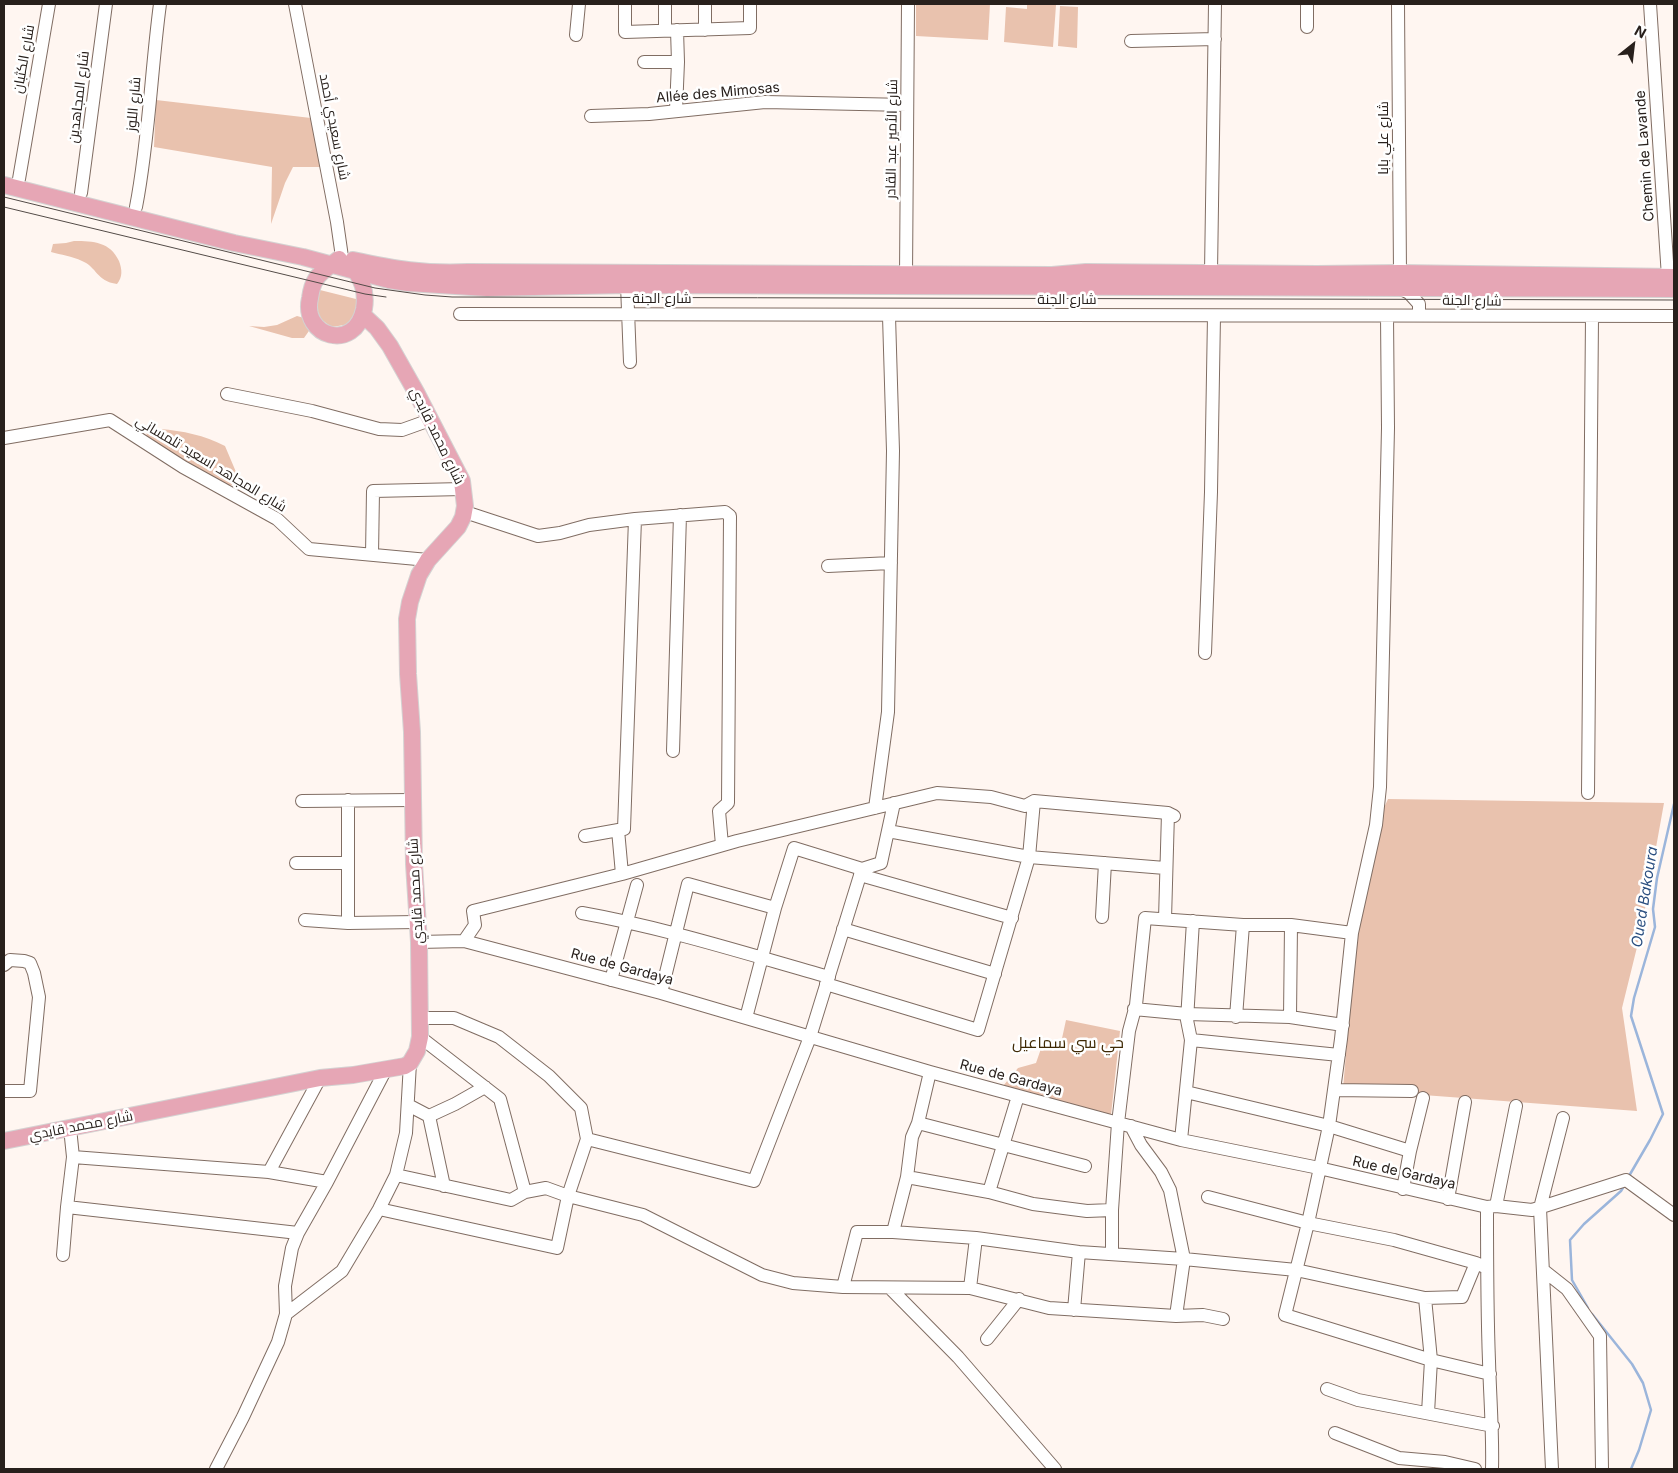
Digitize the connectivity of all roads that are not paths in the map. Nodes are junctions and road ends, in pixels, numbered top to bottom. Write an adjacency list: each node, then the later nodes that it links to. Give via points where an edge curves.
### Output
1 (49, 4): 26 (street, شارع الكثبان)
2 (106, 4): 28 (street, شارع المجاهدين)
3 (160, 4): 29 (street, شارع اللوز, via 144,163)
4 (295, 4): 31 (street, شارع سعيدي أحمد)
5 (579, 4): 18 (street)
6 (625, 4): 16 (street, via 625,32)
7 (665, 4): 16 (street)
8 (705, 4): 17 (street)
9 (750, 4): 17 (street, via 750,28)
10 (908, 4): 23 (street, شارع الأمير عبد القادر)
11 (1215, 4): 19 (street)
12 (1307, 4): 15 (street)
13 (1398, 4): 35 (street, شارع علي بابا)
14 (1650, 4): 36 (street, Chemin de Lavande)
15 (1307, 27)
16 (671, 30): 17 (street); 22 (street)
17 (705, 30)
18 (576, 35)
19 (1214, 39): 20 (street); 32 (street)
20 (1131, 41)
21 (644, 62): 22 (street)
22 (678, 62): 24 (street)
23 (907, 105): 24 (street, Allée des Mimosas, via 765,102); 33 (street, شارع الأمير عبد القادر)
24 (676, 110): 25 (street, Allée des Mimosas)
25 (591, 116)
26 (12, 177): 28 (main road)
27 (4, 185): 30 (main road, via 234,244)
28 (81, 193): 29 (main road)
29 (136, 207): 31 (main road, via 303,246)
30 (302, 257): 31 (main road); 37 (main road, via 312,274)
31 (344, 263): 33 (main road, via 438,273); 34 (main road); 37 (main road, via 319,275); 40 (main road, via 360,278)
32 (1211, 272): 33 (main road); 35 (main road, via 1316,274)
33 (906, 275)
34 (389, 280): 38 (main road, via 487,288); 40 (main road, via 372,290)
35 (1399, 281): 36 (main road); 38 (main road); 39 (main road); 41 (street)
36 (1672, 281): 39 (main road)
37 (312, 285): 50 (main road, via 308,311 318,328 332,335)
38 (627, 286): 43 (street)
39 (1436, 289): 41 (street)
40 (366, 298): 44 (main road)
41 (1419, 310): 47 (street, شارع الجنة); 48 (street, شارع الجنة)
42 (460, 314): 43 (street, شارع الجنة)
43 (628, 314): 45 (street, شارع الجنة); 52 (street)
44 (363, 315): 50 (main road); 51 (main road, شارع محمد قايدي)
45 (890, 316): 46 (street, شارع الجنة); 62 (street)
46 (1214, 316): 47 (street, شارع الجنة); 64 (street)
47 (1387, 316): 98 (street, via 1388,428 1380,787 1376,825)
48 (1592, 316): 49 (street, شارع الجنة); 66 (street)
49 (1674, 316)
50 (353, 330): 51 (main road, via 370,332)
51 (386, 340): 54 (main road, شارع محمد قايدي)
52 (630, 362)
53 (227, 394): 54 (street, via 380,429 402,430)
54 (430, 420): 56 (main road, شارع محمد قايدي)
55 (4, 438): 60 (street, شارع المجاهد اسعيد تلمساني, via 110,420 277,519 309,549)
56 (464, 489): 57 (main road, شارع محمد قايدي); 60 (street, via 373,491)
57 (465, 512): 59 (street, via 538,536); 61 (main road, شارع محمد قايدي, via 458,527)
58 (680, 516): 59 (street); 65 (street); 76 (street, via 725,512 730,516 728,802 719,811)
59 (635, 519): 73 (street, via 624,829)
60 (372, 555): 61 (street, شارع المجاهد اسعيد تلمساني)
61 (428, 560): 68 (main road, شارع محمد قايدي, via 415,583 407,619)
62 (891, 563): 63 (street); 72 (street, via 888,712)
63 (828, 566)
64 (1205, 653)
65 (673, 751)
66 (1588, 793)
67 (348, 800): 68 (street); 69 (street); 79 (street)
68 (412, 800): 93 (main road, شارع محمد قايدي)
69 (302, 801)
70 (1034, 801): 71 (street, via 1025,806 991,797 937,792); 77 (street); 81 (street, via 1171,815)
71 (894, 803): 72 (street); 74 (street)
72 (875, 808): 76 (street)
73 (618, 830): 75 (street); 83 (street)
74 (888, 831): 77 (street); 82 (street, via 881,863)
75 (585, 836)
76 (722, 845): 83 (street)
77 (1029, 857): 80 (street); 88 (street)
78 (296, 863): 79 (street)
79 (348, 863): 94 (street)
80 (1105, 863): 81 (street); 87 (street)
81 (1165, 868): 89 (street)
82 (861, 872): 85 (street, via 794,848); 88 (street); 97 (street)
83 (622, 874): 100 (street, via 473,912 475,924)
84 (637, 885): 91 (street)
85 (775, 908): 99 (street, via 688,884); 102 (street)
86 (582, 913): 91 (street)
87 (1102, 916)
88 (1012, 918): 104 (street)
89 (1165, 919): 92 (street); 108 (street, via 1145,918)
90 (304, 920): 94 (street)
91 (627, 921): 99 (street); 105 (street)
92 (1192, 921): 95 (street); 109 (street)
93 (417, 922): 94 (street); 101 (main road, شارع محمد قايدي)
94 (348, 923)
95 (1243, 925): 96 (street); 110 (street)
96 (1291, 925): 98 (street); 111 (street)
97 (843, 929): 104 (street); 106 (street)
98 (1352, 933): 114 (street)
99 (676, 934): 102 (street); 107 (street)
100 (464, 941): 101 (street, Rue de Gardaya); 105 (street, Rue de Gardaya)
101 (419, 942): 112 (main road, شارع محمد قايدي)
102 (762, 958): 106 (street); 113 (street)
103 (4, 964): 125 (street, via 10,960 30,963 39,997 30,1091)
104 (995, 974): 106 (street, via 978,1030)
105 (611, 980): 107 (street, Rue de Gardaya)
106 (828, 980): 116 (street)
107 (661, 993): 113 (street, Rue de Gardaya)
108 (1134, 1009): 109 (street); 136 (street)
109 (1187, 1014): 110 (street); 117 (street)
110 (1236, 1017): 111 (street)
111 (1290, 1017): 114 (street)
112 (420, 1018): 115 (main road, شارع محمد قايدي); 140 (street, via 454,1018 499,1037 549,1076 581,1108)
113 (746, 1018): 116 (street, Rue de Gardaya)
114 (1343, 1025): 118 (street)
115 (420, 1037): 119 (main road, شارع محمد قايدي); 123 (street)
116 (810, 1037): 121 (street, Rue de Gardaya); 140 (street, via 754,1181)
117 (1191, 1040): 118 (street); 127 (street)
118 (1339, 1055): 124 (street)
119 (410, 1063): 120 (main road, شارع محمد قايدي); 131 (street)
120 (386, 1069): 122 (main road, شارع محمد قايدي); 151 (street)
121 (930, 1072): 128 (street, Rue de Gardaya); 135 (street)
122 (320, 1078): 139 (main road, شارع محمد قايدي); 148 (street)
123 (485, 1087): 133 (street); 154 (street, via 500,1099)
124 (1334, 1090): 126 (street); 138 (street)
125 (4, 1091)
126 (1412, 1091)
127 (1186, 1092): 138 (street); 141 (street)
128 (1018, 1096): 136 (street, Rue de Gardaya); 143 (street)
129 (1423, 1098): 144 (street)
130 (1464, 1102): 158 (street)
131 (408, 1105): 133 (street); 149 (street, via 406,1133)
132 (1516, 1106): 159 (street)
133 (429, 1116): 152 (street)
134 (1563, 1118): 161 (street)
135 (918, 1123): 143 (street); 150 (street, via 912,1138)
136 (1118, 1123): 137 (street, Rue de Gardaya); 163 (street)
137 (1131, 1126): 141 (street, Rue de Gardaya); 172 (street, via 1170,1190)
138 (1329, 1126): 144 (street); 147 (street)
139 (70, 1128): 142 (main road, شارع محمد قايدي); 145 (street)
140 (587, 1139): 156 (street)
141 (1180, 1140): 147 (street, Rue de Gardaya)
142 (4, 1141)
143 (1004, 1144): 146 (street); 155 (street)
144 (1410, 1151): 153 (street)
145 (73, 1157): 148 (street); 160 (street)
146 (1085, 1166)
147 (1319, 1168): 153 (street, Rue de Gardaya); 165 (street)
148 (269, 1172): 151 (street)
149 (396, 1175): 152 (street); 162 (street)
150 (907, 1177): 155 (street); 166 (street)
151 (328, 1182): 167 (street)
152 (444, 1186): 154 (street, via 512,1200)
153 (1403, 1188): 158 (street, Rue de Gardaya)
154 (525, 1192): 156 (street, via 546,1188)
155 (989, 1192): 163 (street, via 1033,1204)
156 (568, 1196): 162 (street, via 557,1248); 176 (street, via 643,1215 762,1275 793,1284)
157 (1208, 1197): 165 (street)
158 (1448, 1199): 159 (street, Rue de Gardaya)
159 (1492, 1207): 161 (street, Rue de Gardaya); 173 (street)
160 (67, 1208): 167 (street); 171 (street)
161 (1540, 1208): 164 (street, Rue de Gardaya, via 1626,1180); 175 (street)
162 (379, 1209): 182 (street, via 342,1271)
163 (1112, 1210): 170 (street)
164 (1674, 1215)
165 (1308, 1223): 173 (street, via 1394,1240); 174 (street)
166 (893, 1232): 168 (street); 176 (street, via 857,1232)
167 (298, 1233): 182 (street, via 285,1286)
168 (976, 1238): 169 (street); 178 (street)
169 (1079, 1252): 170 (street); 181 (street)
170 (1112, 1254): 172 (street)
171 (63, 1255)
172 (1184, 1258): 174 (street); 183 (street)
173 (1481, 1266): 179 (street, via 1462,1297); 187 (street)
174 (1296, 1270): 179 (street); 186 (street, via 1285,1315)
175 (1543, 1270): 196 (street); 197 (street, via 1567,1289 1600,1336)
176 (842, 1287): 177 (street)
177 (890, 1288): 178 (street); 193 (street, via 958,1358)
178 (970, 1288): 180 (street)
179 (1425, 1298): 186 (street)
180 (1019, 1299): 181 (street, via 1049,1308); 185 (street)
181 (1074, 1310): 183 (street)
182 (286, 1314): 192 (street, via 278,1342)
183 (1176, 1316): 184 (street, via 1203,1315)
184 (1223, 1319)
185 (987, 1339)
186 (1431, 1360): 187 (street); 189 (street)
187 (1490, 1374): 190 (street)
188 (1326, 1389): 189 (street, via 1358,1400)
189 (1428, 1413): 190 (street)
190 (1493, 1426): 195 (street)
191 (1335, 1433): 194 (street, via 1399,1458 1445,1462)
192 (216, 1469)
193 (1056, 1469)
194 (1475, 1469)
195 (1492, 1469)
196 (1552, 1469)
197 (1602, 1469)

